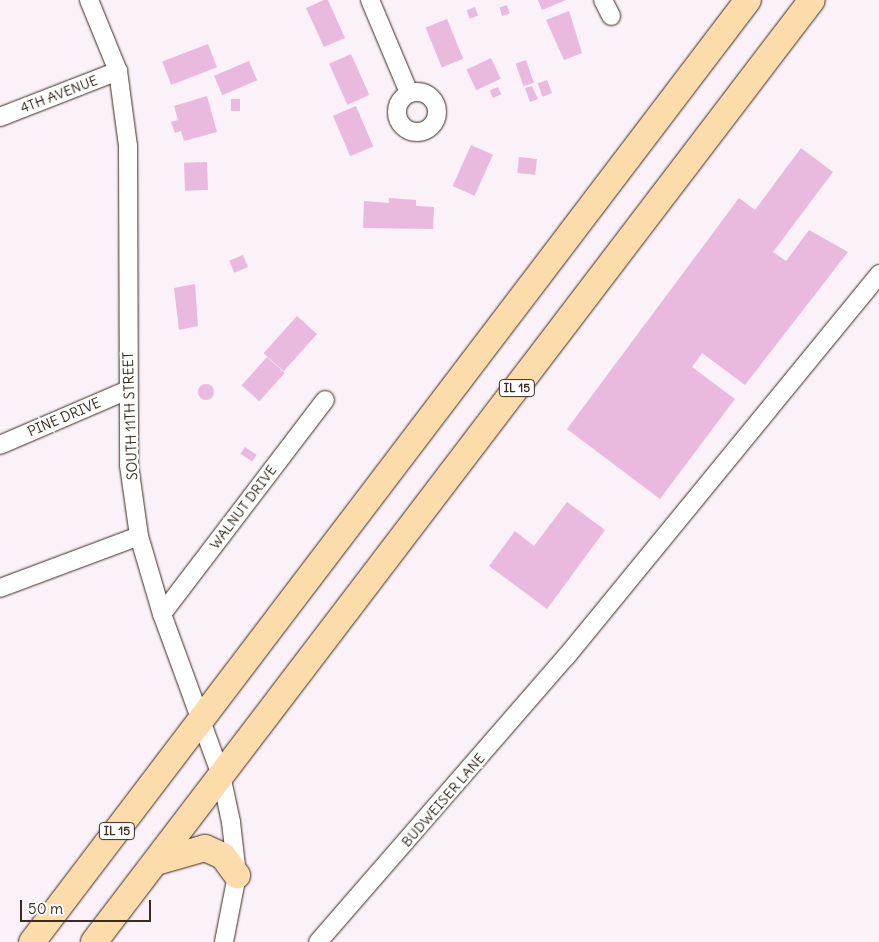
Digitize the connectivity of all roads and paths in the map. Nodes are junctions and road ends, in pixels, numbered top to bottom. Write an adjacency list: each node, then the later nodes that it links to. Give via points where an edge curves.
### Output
1 (89, 0): 7 (street, SOUTH 11TH STREET)
2 (370, 0): 8 (street)
3 (603, 0): 6 (street)
4 (748, 0): 17 (highway, IL 15)
5 (812, 0): 18 (highway, IL 15)
6 (611, 16)
7 (118, 71): 9 (street, 4TH AVENUE); 11 (street, SOUTH 11TH STREET, via 128,146)
8 (409, 93)
9 (0, 117)
10 (879, 274): 24 (street, BUDWEISER LANE, via 566,657)
11 (128, 390): 13 (street, PINE DRIVE); 14 (street, SOUTH 11TH STREET, via 129,465)
12 (325, 400): 16 (street, WALNUT DRIVE)
13 (0, 445)
14 (139, 536): 15 (street); 16 (street, SOUTH 11TH STREET)
15 (0, 588)
16 (162, 614): 17 (street, SOUTH 11TH STREET)
17 (201, 719): 18 (street, SOUTH 11TH STREET); 21 (highway, IL 15)
18 (221, 775): 19 (highway, IL 15); 20 (street, SOUTH 11TH STREET)
19 (155, 862): 20 (highway, via 205,848 222,856); 22 (highway, IL 15)
20 (237, 875): 23 (street, SOUTH 11TH STREET)
21 (32, 942)
22 (94, 942)
23 (224, 942)
24 (318, 942)

